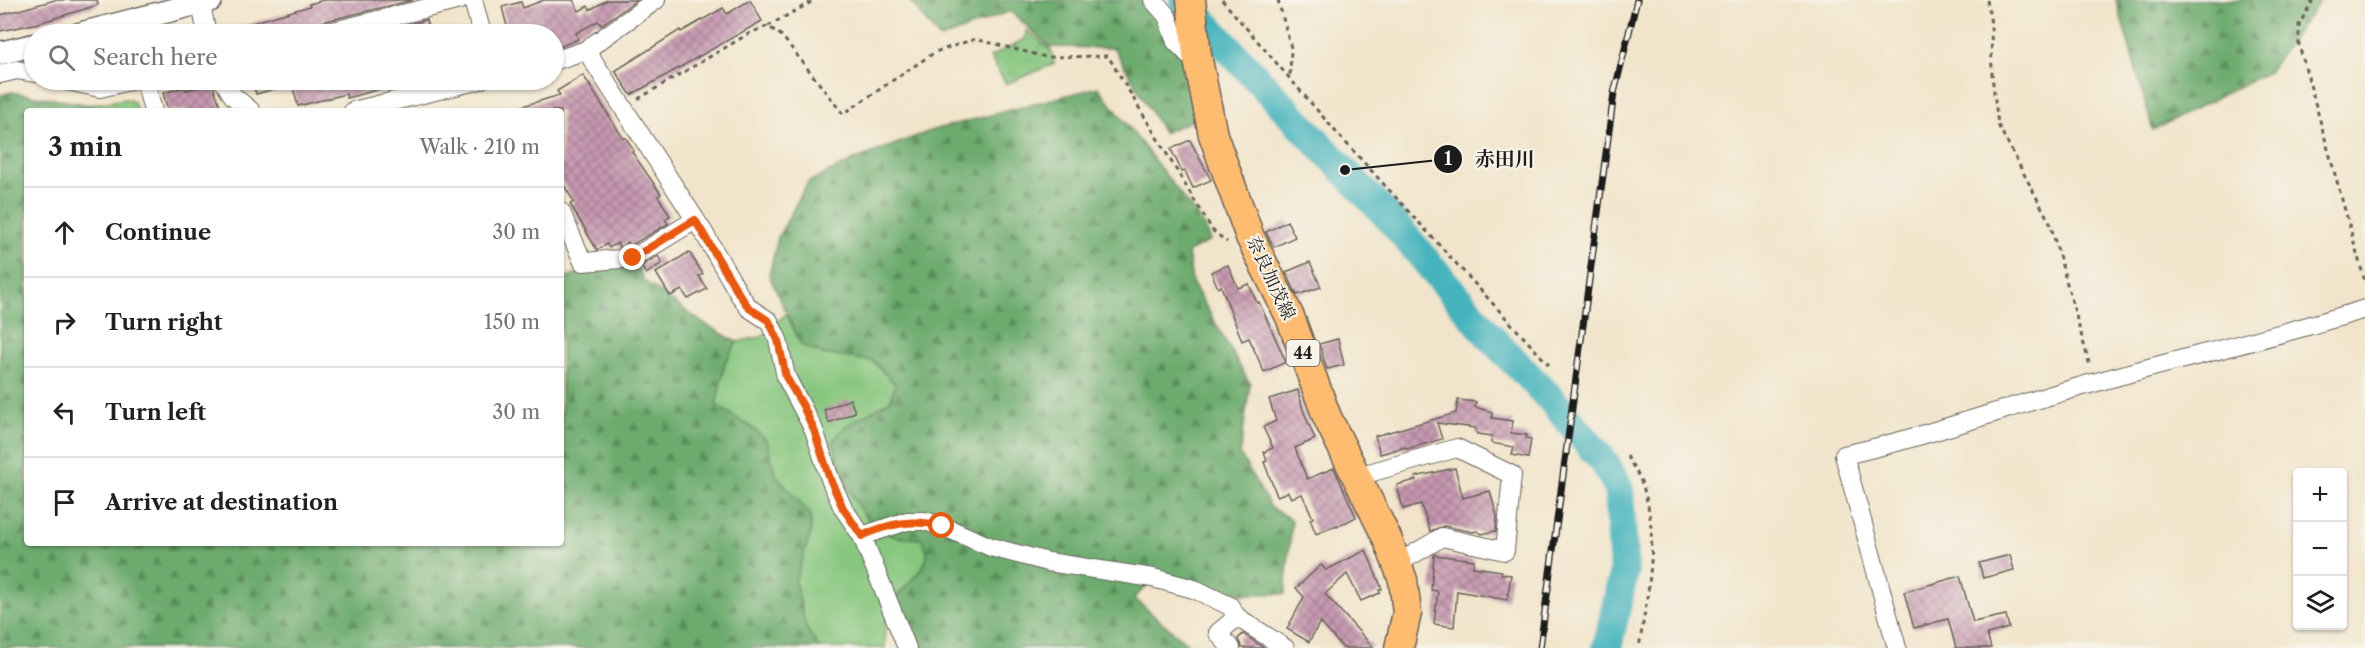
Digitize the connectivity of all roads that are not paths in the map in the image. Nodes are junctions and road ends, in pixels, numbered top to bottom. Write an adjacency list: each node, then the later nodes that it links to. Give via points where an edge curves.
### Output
1 (460, 0): 9 (street)
2 (473, 0): 10 (street)
3 (656, 0): 12 (street)
4 (1153, 0): 15 (street, via 1167,16 1176,42)
5 (1191, 0): 15 (main road, 奈良加茂線 / 44)
6 (204, 1): 7 (street); 8 (street)
7 (117, 24)
8 (206, 24)
9 (362, 24)
10 (479, 24)
11 (24, 47): 13 (street)
12 (586, 50): 14 (street); 25 (street)
13 (0, 53)
14 (564, 58)
15 (1199, 60): 27 (main road, 奈良加茂線 / 44, via 1213,135 1250,237 1290,317 1327,417)
16 (24, 72): 17 (street)
17 (0, 74)
18 (148, 90): 21 (street)
19 (229, 90): 22 (street)
20 (441, 90): 23 (street)
21 (152, 108)
22 (247, 108)
23 (370, 108)
24 (564, 219): 25 (street, via 583,262 633,258)
25 (695, 220): 28 (street, via 749,308 769,321 778,340 786,377 814,430 830,479)
26 (2365, 309): 35 (street, via 2095,383 1898,443 1844,455)
27 (1355, 477): 29 (main road, 奈良加茂線 / 44); 29 (street, via 1457,448 1512,475 1505,551 1442,537)
28 (862, 536): 30 (street, via 907,522 924,521 991,547 1048,562 1153,578 1194,589 1230,606); 31 (street)
29 (1397, 564): 34 (main road, 奈良加茂線 / 44, via 1407,613)
30 (1237, 617): 32 (street, via 1218,633); 33 (street)
31 (907, 648)
32 (1231, 648)
33 (1285, 648)
34 (1399, 648)
35 (1897, 648)

